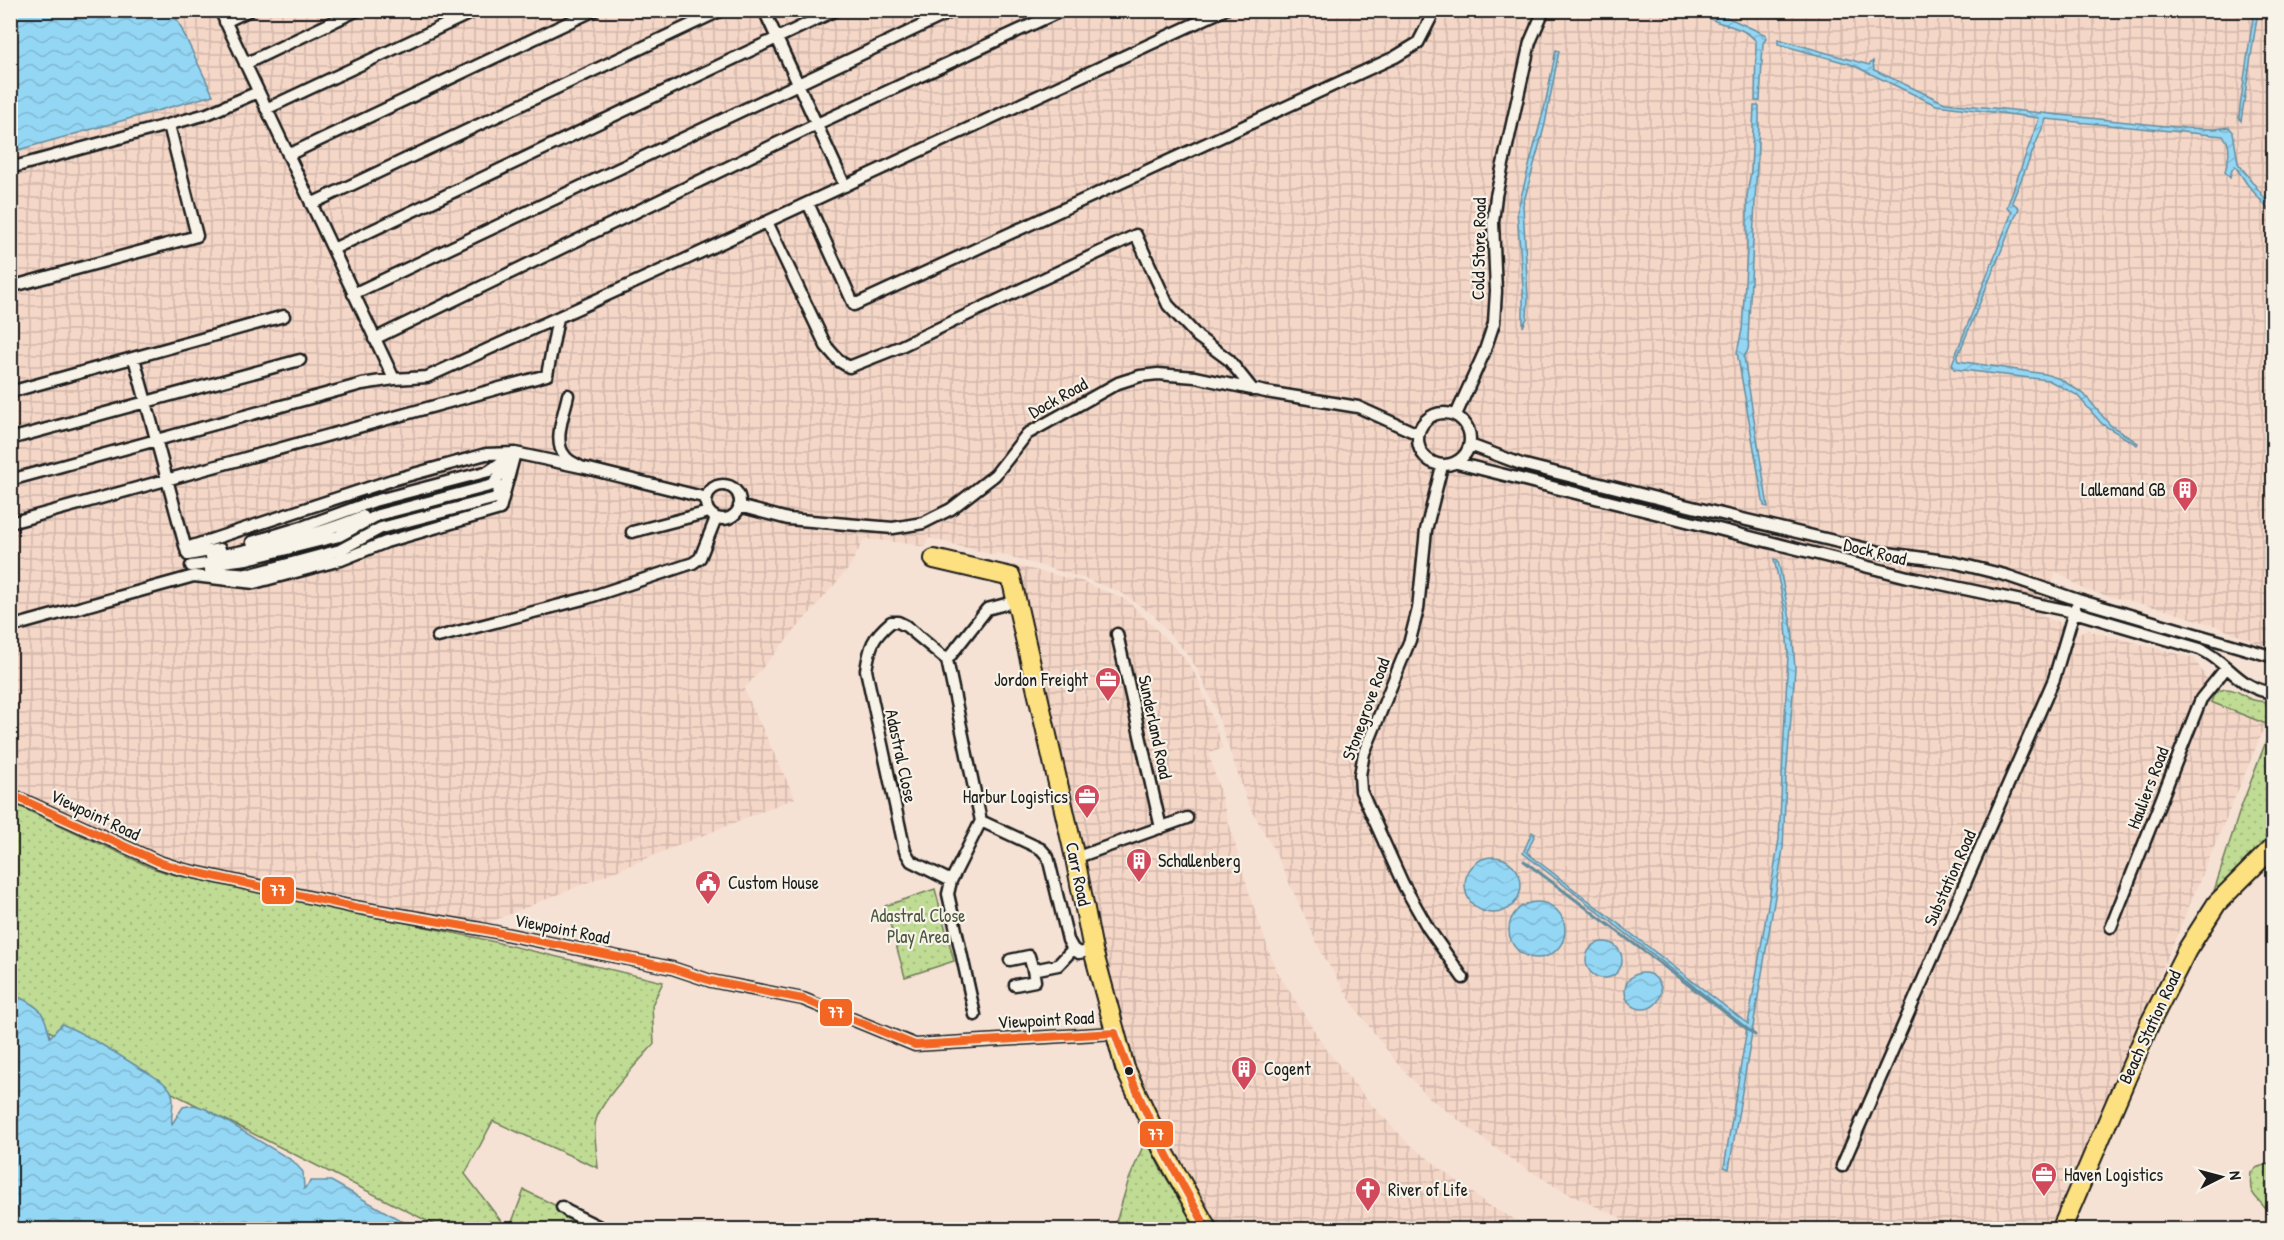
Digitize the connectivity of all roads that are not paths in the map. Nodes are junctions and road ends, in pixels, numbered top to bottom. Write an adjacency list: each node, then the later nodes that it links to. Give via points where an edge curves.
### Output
1 (220, 10): 14 (street)
2 (250, 10): 14 (street)
3 (358, 10): 16 (street)
4 (477, 10): 19 (street)
5 (595, 10): 22 (street)
6 (722, 10): 26 (street)
7 (764, 10): 15 (street)
8 (836, 10): 15 (street)
9 (955, 10): 17 (street)
10 (1063, 10): 21 (street)
11 (1224, 10): 24 (street)
12 (1436, 10): 25 (street, via 1418,43 1395,57 854,305)
13 (1544, 10): 41 (street, Cold Store Road, via 1530,42 1496,196 1494,323)
14 (225, 22): 16 (street)
15 (777, 39): 17 (street); 28 (street)
16 (245, 64): 18 (street)
17 (798, 84): 21 (street); 30 (street)
18 (258, 92): 19 (street); 20 (street, via 207,114)
19 (266, 109): 22 (street)
20 (168, 124): 23 (street); 29 (street, via 197,236)
21 (816, 124): 24 (street); 33 (street)
22 (288, 155): 26 (street)
23 (10, 168)
24 (845, 186): 25 (street)
25 (808, 203): 27 (street)
26 (311, 204): 28 (street)
27 (766, 222): 32 (street); 37 (street, via 826,345 849,367 1136,235 1168,305 1198,337 1229,360)
28 (333, 249): 30 (street)
29 (10, 287)
30 (353, 294): 33 (street)
31 (284, 316): 34 (street)
32 (558, 318): 36 (street, via 427,377); 51 (street, via 547,375)
33 (374, 339): 36 (street)
34 (134, 358): 38 (street); 40 (street)
35 (300, 360): 40 (street)
36 (393, 379): 44 (street, via 362,384)
37 (1253, 390): 42 (street, Dock Road, via 1358,407); 53 (street, Dock Road, via 1195,377 1158,374 1118,383 1027,434 995,475 951,509 923,523 893,528 788,519)
38 (10, 392)
39 (568, 395): 49 (street, via 560,446 565,456)
40 (146, 401): 43 (street); 44 (street)
41 (1456, 415): 42 (street, via 1440,413 1428,418); 45 (street, via 1468,428)
42 (1418, 434): 48 (street, via 1424,456)
43 (10, 439)
44 (156, 441): 50 (street); 51 (street)
45 (1470, 445): 47 (street, via 1467,454); 59 (street, Dock Road, via 1521,464 1713,512 1880,552 1952,562 2006,575)
46 (515, 453): 49 (street); 58 (street, via 489,471 374,501); 58 (street, via 486,454 392,480); 58 (street, via 493,485 378,515 339,536 247,559); 58 (street, via 500,509 386,542 341,560 254,583)
47 (1456, 463): 48 (street); 61 (street, Dock Road, via 1908,577)
48 (1442, 465): 82 (street, Stonegrove Road, via 1426,530 1418,609 1410,640 1364,753 1360,775 1361,791 1403,884)
49 (581, 467): 52 (street)
50 (10, 480)
51 (167, 480): 55 (street); 58 (street)
52 (707, 498): 53 (street, via 718,486 730,486 738,494); 54 (street)
53 (740, 506): 54 (street, via 727,519)
54 (713, 515): 56 (street); 64 (street, via 700,558 693,563 587,598)
55 (10, 522)
56 (632, 532)
57 (934, 558): 60 (main road, Carr Road, via 1011,577)
58 (190, 563): 62 (street)
59 (2078, 600): 61 (street, Substation Road); 65 (street, Dock Road)
60 (1017, 601): 67 (street, via 987,609); 75 (main road, Carr Road)
61 (2074, 612): 68 (street, Dock Road, via 2200,649); 86 (street, Substation Road, via 2054,679)
62 (10, 627)
63 (1118, 633): 73 (street, Sunderland Road)
64 (438, 637)
65 (2238, 645): 66 (street, Dock Road); 68 (street, Hauliers Road, via 2225,650)
66 (2274, 657)
67 (947, 660): 72 (street); 76 (street, Adastral Close, via 906,626 891,622 870,645 866,670 905,851 911,861)
68 (2224, 666): 69 (street, Dock Road, via 2248,686); 77 (street, Hauliers Road, via 2201,699)
69 (2273, 693)
70 (10, 794): 85 (street, Viewpoint Road, via 181,869 789,995 915,1045)
71 (1187, 818): 73 (street)
72 (981, 821): 76 (street); 78 (street, via 1041,849 1047,857)
73 (1161, 828): 75 (street)
74 (2274, 846): 90 (main road, Beach Station Road, via 2217,903 2187,950 2150,1023)
75 (1075, 858): 79 (main road, Carr Road)
76 (951, 881): 84 (street, via 948,894)
77 (2111, 927)
78 (1073, 949): 79 (street, via 1079,953); 81 (street, via 1058,965)
79 (1094, 950): 85 (main road, Carr Road)
80 (1010, 960): 81 (street, via 1029,956)
81 (1033, 970): 83 (street, via 1035,981)
82 (1463, 978)
83 (1015, 985)
84 (975, 1015)
85 (1115, 1033): 89 (main road, Carr Road, via 1145,1115)
86 (1842, 1166)
87 (562, 1207): 88 (street)
88 (606, 1230)
89 (1208, 1230)
90 (2061, 1230)

